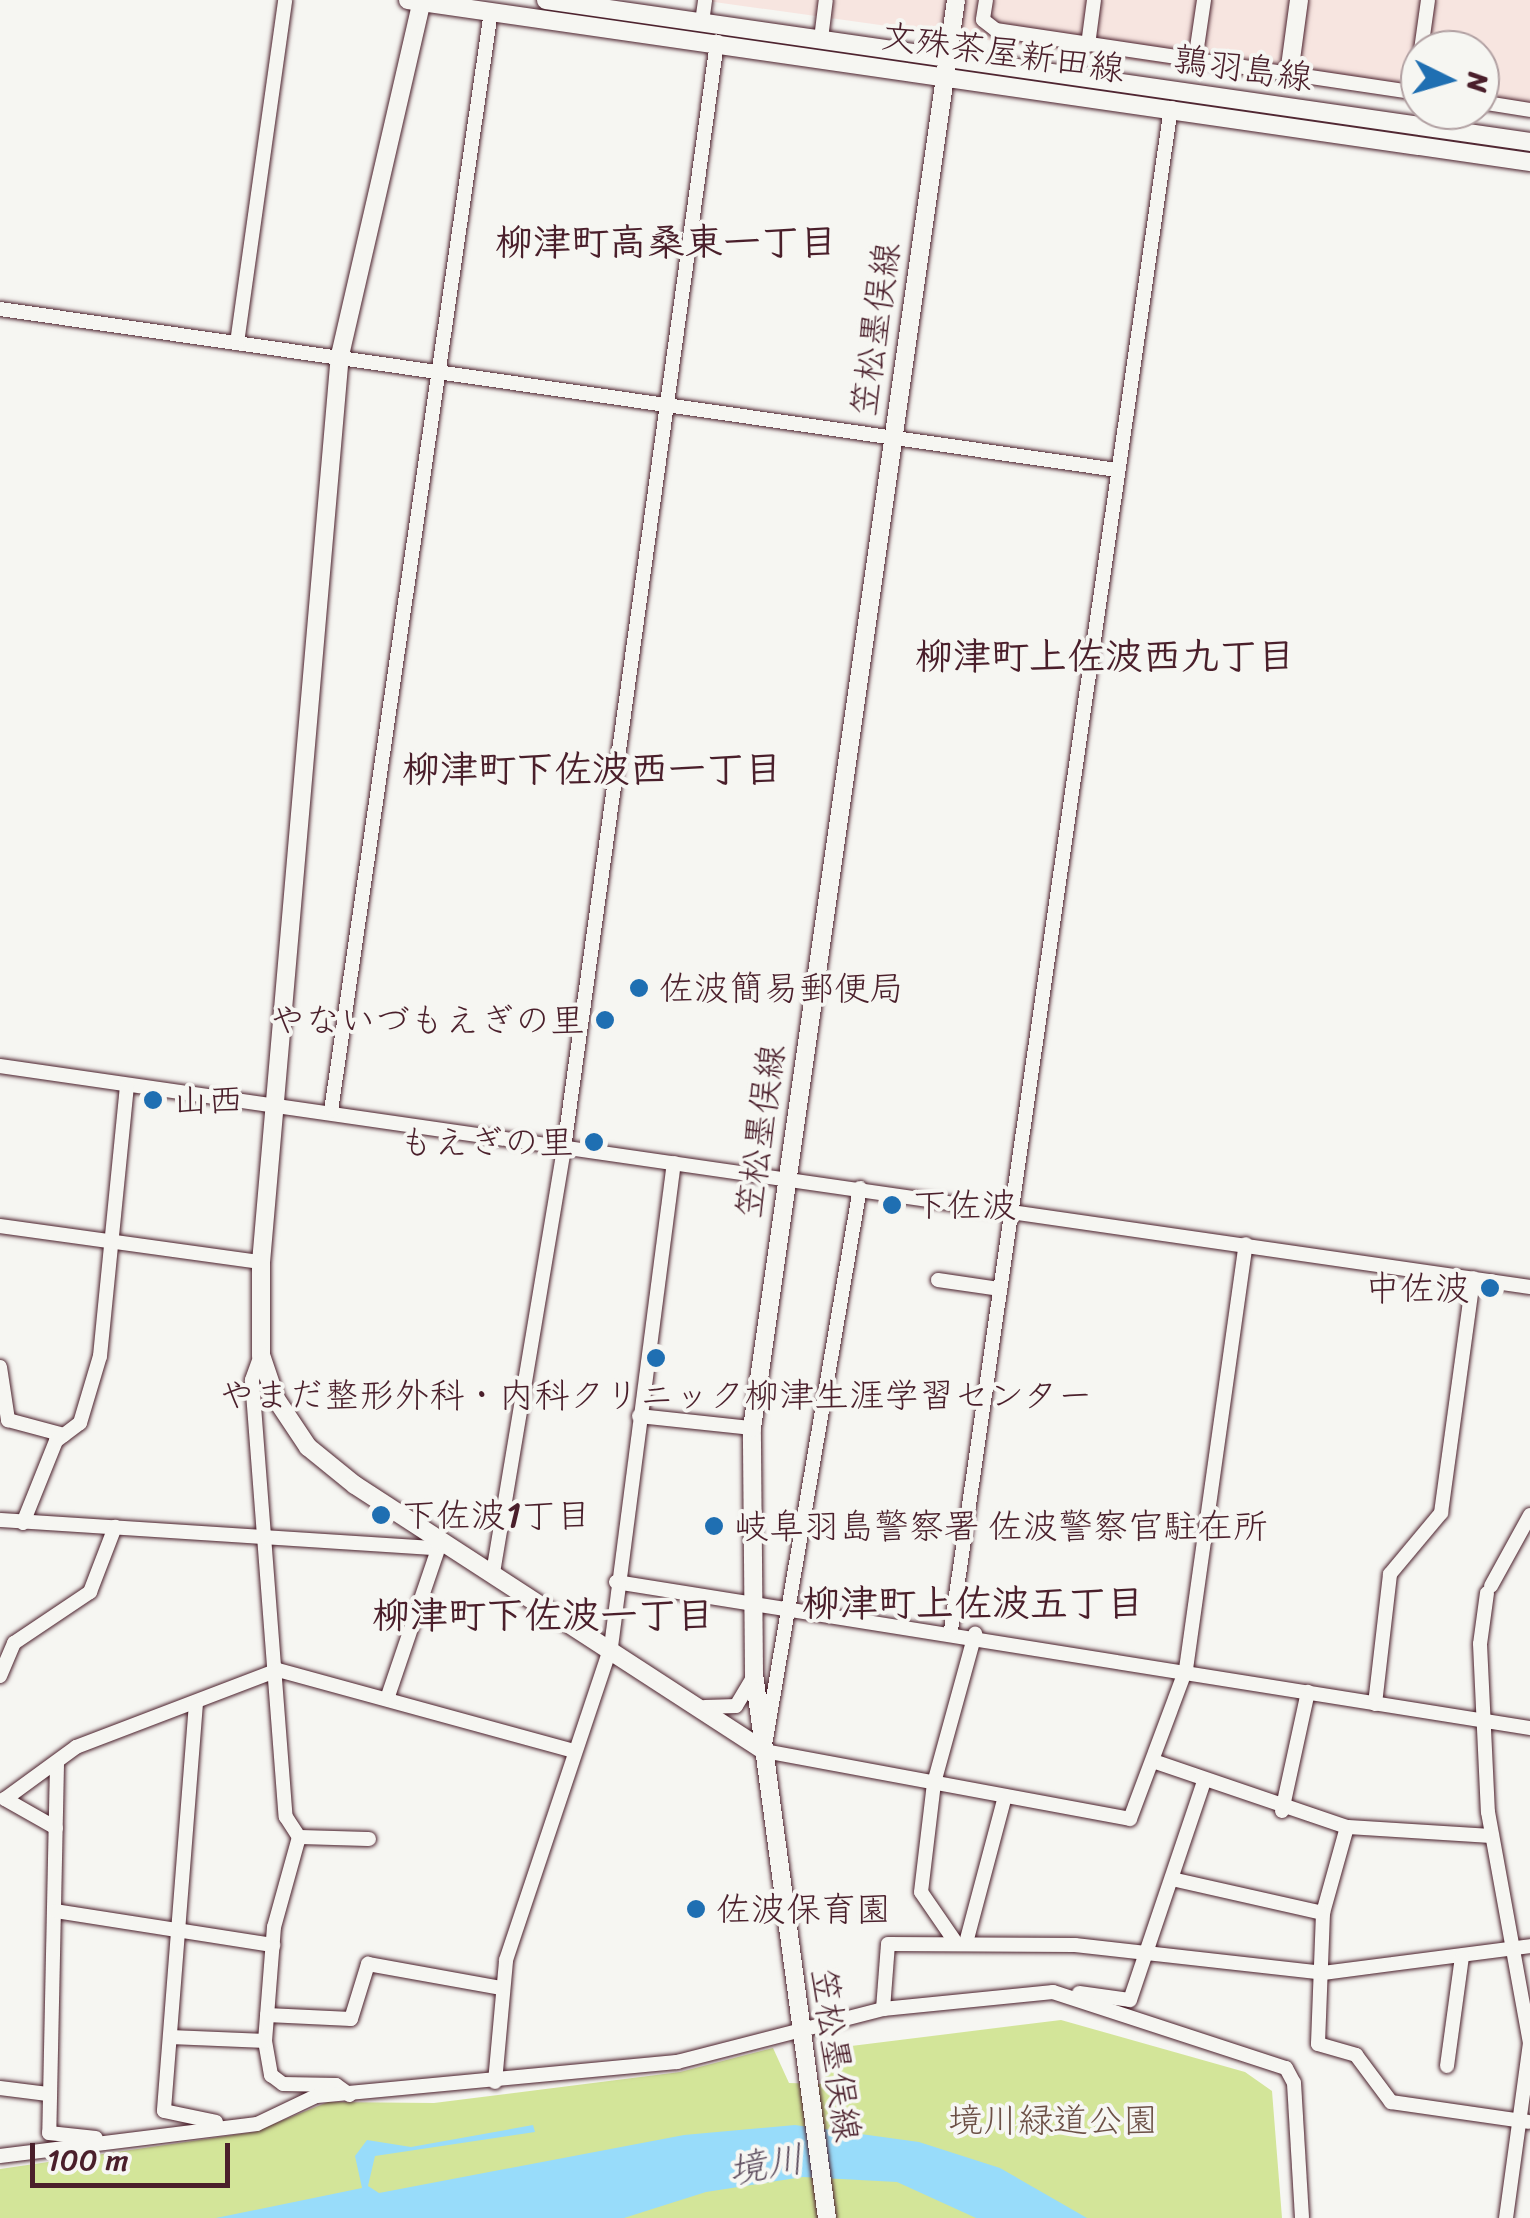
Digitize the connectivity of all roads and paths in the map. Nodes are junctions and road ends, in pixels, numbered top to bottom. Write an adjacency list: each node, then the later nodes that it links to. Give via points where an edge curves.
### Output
1 (285, 0): 28 (street)
2 (546, 0): 11 (main road)
3 (826, 0): 14 (street)
4 (956, 0): 17 (main road, 笠松墨俣線)
5 (986, 0): 16 (street, via 983,20 996,30)
6 (1094, 0): 16 (street)
7 (1204, 0): 18 (street)
8 (1299, 0): 19 (main road)
9 (1428, 0): 13 (street)
10 (417, 1): 12 (main road, 文殊茶屋新田線); 29 (main road)
11 (628, 6): 14 (main road)
12 (492, 12): 15 (main road, 文殊茶屋新田線); 30 (street)
13 (1423, 30)
14 (821, 39): 17 (main road)
15 (717, 42): 20 (main road, 文殊茶屋新田線); 31 (street)
16 (1088, 45): 18 (street)
17 (948, 56): 20 (main road, 笠松墨俣線); 25 (main road, 鶉羽島線)
18 (1195, 61): 19 (street)
19 (1289, 74): 21 (street)
20 (945, 77): 23 (main road, 文殊茶屋新田線); 32 (main road, 笠松墨俣線)
21 (1400, 90)
22 (1500, 105): 24 (street)
23 (1170, 108): 26 (main road, 文殊茶屋新田線); 33 (street)
24 (1530, 110)
25 (1530, 142)
26 (1530, 162)
27 (0, 308): 28 (street)
28 (236, 342): 29 (street)
29 (340, 354): 30 (street); 36 (main road)
30 (440, 369): 31 (street); 37 (street)
31 (664, 404): 32 (street); 38 (street)
32 (892, 437): 33 (street); 40 (main road, 笠松墨俣線)
33 (1116, 470): 42 (street)
34 (0, 1066): 35 (street)
35 (126, 1085): 36 (street); 44 (street)
36 (275, 1104): 37 (street); 46 (main road)
37 (331, 1112): 38 (street)
38 (564, 1148): 39 (street); 64 (street)
39 (674, 1163): 40 (street); 54 (street)
40 (786, 1179): 41 (street); 55 (main road, 笠松墨俣線)
41 (860, 1188): 42 (street); 67 (street)
42 (1011, 1211): 45 (street); 50 (street)
43 (0, 1226): 44 (street)
44 (104, 1239): 46 (street); 57 (street, via 100,1356 80,1423)
45 (1246, 1244): 47 (street); 71 (street)
46 (262, 1262): 51 (main road)
47 (1473, 1278): 49 (street); 78 (street, via 1441,1513 1390,1574)
48 (938, 1280): 50 (street)
49 (1530, 1286)
50 (1000, 1290): 68 (street)
51 (262, 1355): 62 (street, via 252,1380); 63 (main road, via 276,1400 308,1447)
52 (0, 1367): 53 (street)
53 (7, 1414): 56 (street); 57 (street)
54 (638, 1416): 55 (street); 65 (street)
55 (752, 1428): 66 (main road, 笠松墨俣線)
56 (0, 1429)
57 (64, 1435): 60 (street)
58 (1530, 1515): 80 (street, via 1489,1590)
59 (0, 1520): 60 (street)
60 (23, 1523): 61 (street)
61 (115, 1526): 62 (street); 74 (street, via 90,1592 14,1643)
62 (264, 1533): 63 (street); 72 (street)
63 (439, 1544): 64 (main road); 76 (street)
64 (493, 1573): 70 (main road)
65 (616, 1582): 66 (street); 70 (street)
66 (749, 1602): 67 (street); 73 (main road, 笠松墨俣線)
67 (791, 1608): 68 (street); 83 (street)
68 (951, 1630): 69 (street)
69 (975, 1634): 71 (street); 87 (street)
70 (611, 1648): 79 (main road); 82 (street)
71 (1186, 1669): 75 (street); 84 (street)
72 (278, 1670): 76 (street); 77 (street); 94 (street, via 286,1817)
73 (754, 1674): 79 (street, via 736,1706); 83 (main road, 笠松墨俣線)
74 (0, 1676)
75 (1308, 1692): 78 (street); 90 (street)
76 (386, 1698): 82 (street)
77 (196, 1703): 85 (street, via 76,1747); 99 (street)
78 (1375, 1704): 80 (street)
79 (706, 1708): 83 (main road)
80 (1486, 1724): 81 (street); 93 (street)
81 (1530, 1728)
82 (570, 1750): 106 (street)
83 (764, 1751): 87 (street); 110 (main road, 笠松墨俣線)
84 (1156, 1762): 86 (street); 88 (street, via 1130,1819)
85 (57, 1764): 89 (street); 92 (street)
86 (1204, 1782): 90 (street); 96 (street)
87 (934, 1783): 88 (street); 100 (street, via 921,1892)
88 (1006, 1796): 100 (street)
89 (3, 1797): 92 (street)
90 (1282, 1811): 91 (street)
91 (1347, 1826): 93 (street); 98 (street)
92 (56, 1828): 97 (street)
93 (1492, 1836): 102 (street)
94 (299, 1837): 95 (street); 101 (street)
95 (368, 1840)
96 (1172, 1879): 98 (street); 103 (street)
97 (55, 1910): 99 (street); 116 (street)
98 (1323, 1913): 105 (street)
99 (173, 1935): 101 (street); 111 (street)
100 (960, 1940): 103 (street); 108 (street, via 888,1944)
101 (272, 1945): 109 (street)
102 (1522, 1947): 104 (street); 118 (street, via 1530,2043)
103 (1148, 1952): 105 (street); 107 (street, via 1130,2000)
104 (1462, 1956): 105 (street); 113 (street)
105 (1323, 1973): 118 (street, via 1318,2044 1356,2055 1384,2099)
106 (502, 1988): 109 (street, via 368,1964 351,2019); 114 (street)
107 (1074, 1994): 108 (street); 123 (street, via 1286,2068 1294,2082)
108 (882, 2009): 110 (street)
109 (267, 2015): 112 (street)
110 (798, 2031): 114 (street, via 677,2062); 122 (main road, 笠松墨俣線)
111 (170, 2038): 112 (street); 119 (street, via 164,2111)
112 (265, 2041): 117 (street, via 272,2075 283,2084 336,2085)
113 (1447, 2066)
114 (495, 2082): 117 (street)
115 (0, 2088): 116 (street)
116 (48, 2094): 120 (street, via 49,2133)
117 (350, 2096): 119 (street, via 316,2096 257,2124)
118 (1525, 2121): 124 (street)
119 (219, 2128): 120 (street)
120 (106, 2144): 121 (street)
121 (0, 2156)
122 (827, 2218)
123 (1302, 2218)
124 (1506, 2218)

